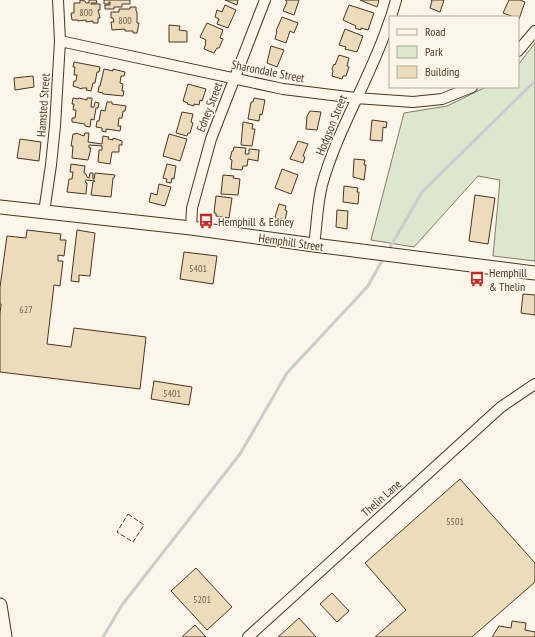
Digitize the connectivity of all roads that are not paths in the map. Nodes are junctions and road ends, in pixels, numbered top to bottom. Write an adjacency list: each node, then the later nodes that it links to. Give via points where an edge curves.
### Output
1 (58, 0): 7 (street, Hamsted Street)
2 (265, 0): 9 (street, Edney Street)
3 (396, 0): 4 (street, Hodgson Street)
4 (391, 16)
5 (389, 21): 11 (street, Hodgson Street)
6 (535, 31): 8 (street)
7 (60, 41): 9 (street, Sharondale Street); 13 (street, Hamsted Street, via 56,126)
8 (519, 50)
9 (235, 78): 11 (street, Sharondale Street, via 283,89); 14 (street, Edney Street, via 211,139 192,208)
10 (470, 88): 11 (street, Sharondale Street, via 442,99 413,102)
11 (356, 98): 15 (street, Hodgson Street, via 322,186)
12 (0, 207): 13 (main road, Hemphill Street)
13 (44, 212): 14 (main road, Hemphill Street)
14 (191, 228): 15 (main road, Hemphill Street)
15 (314, 245): 16 (main road, Hemphill Street)
16 (535, 273)
17 (535, 384): 20 (street, Thelin Lane, via 501,407)
18 (0, 605): 19 (main road)
19 (5, 637)
20 (248, 637)

